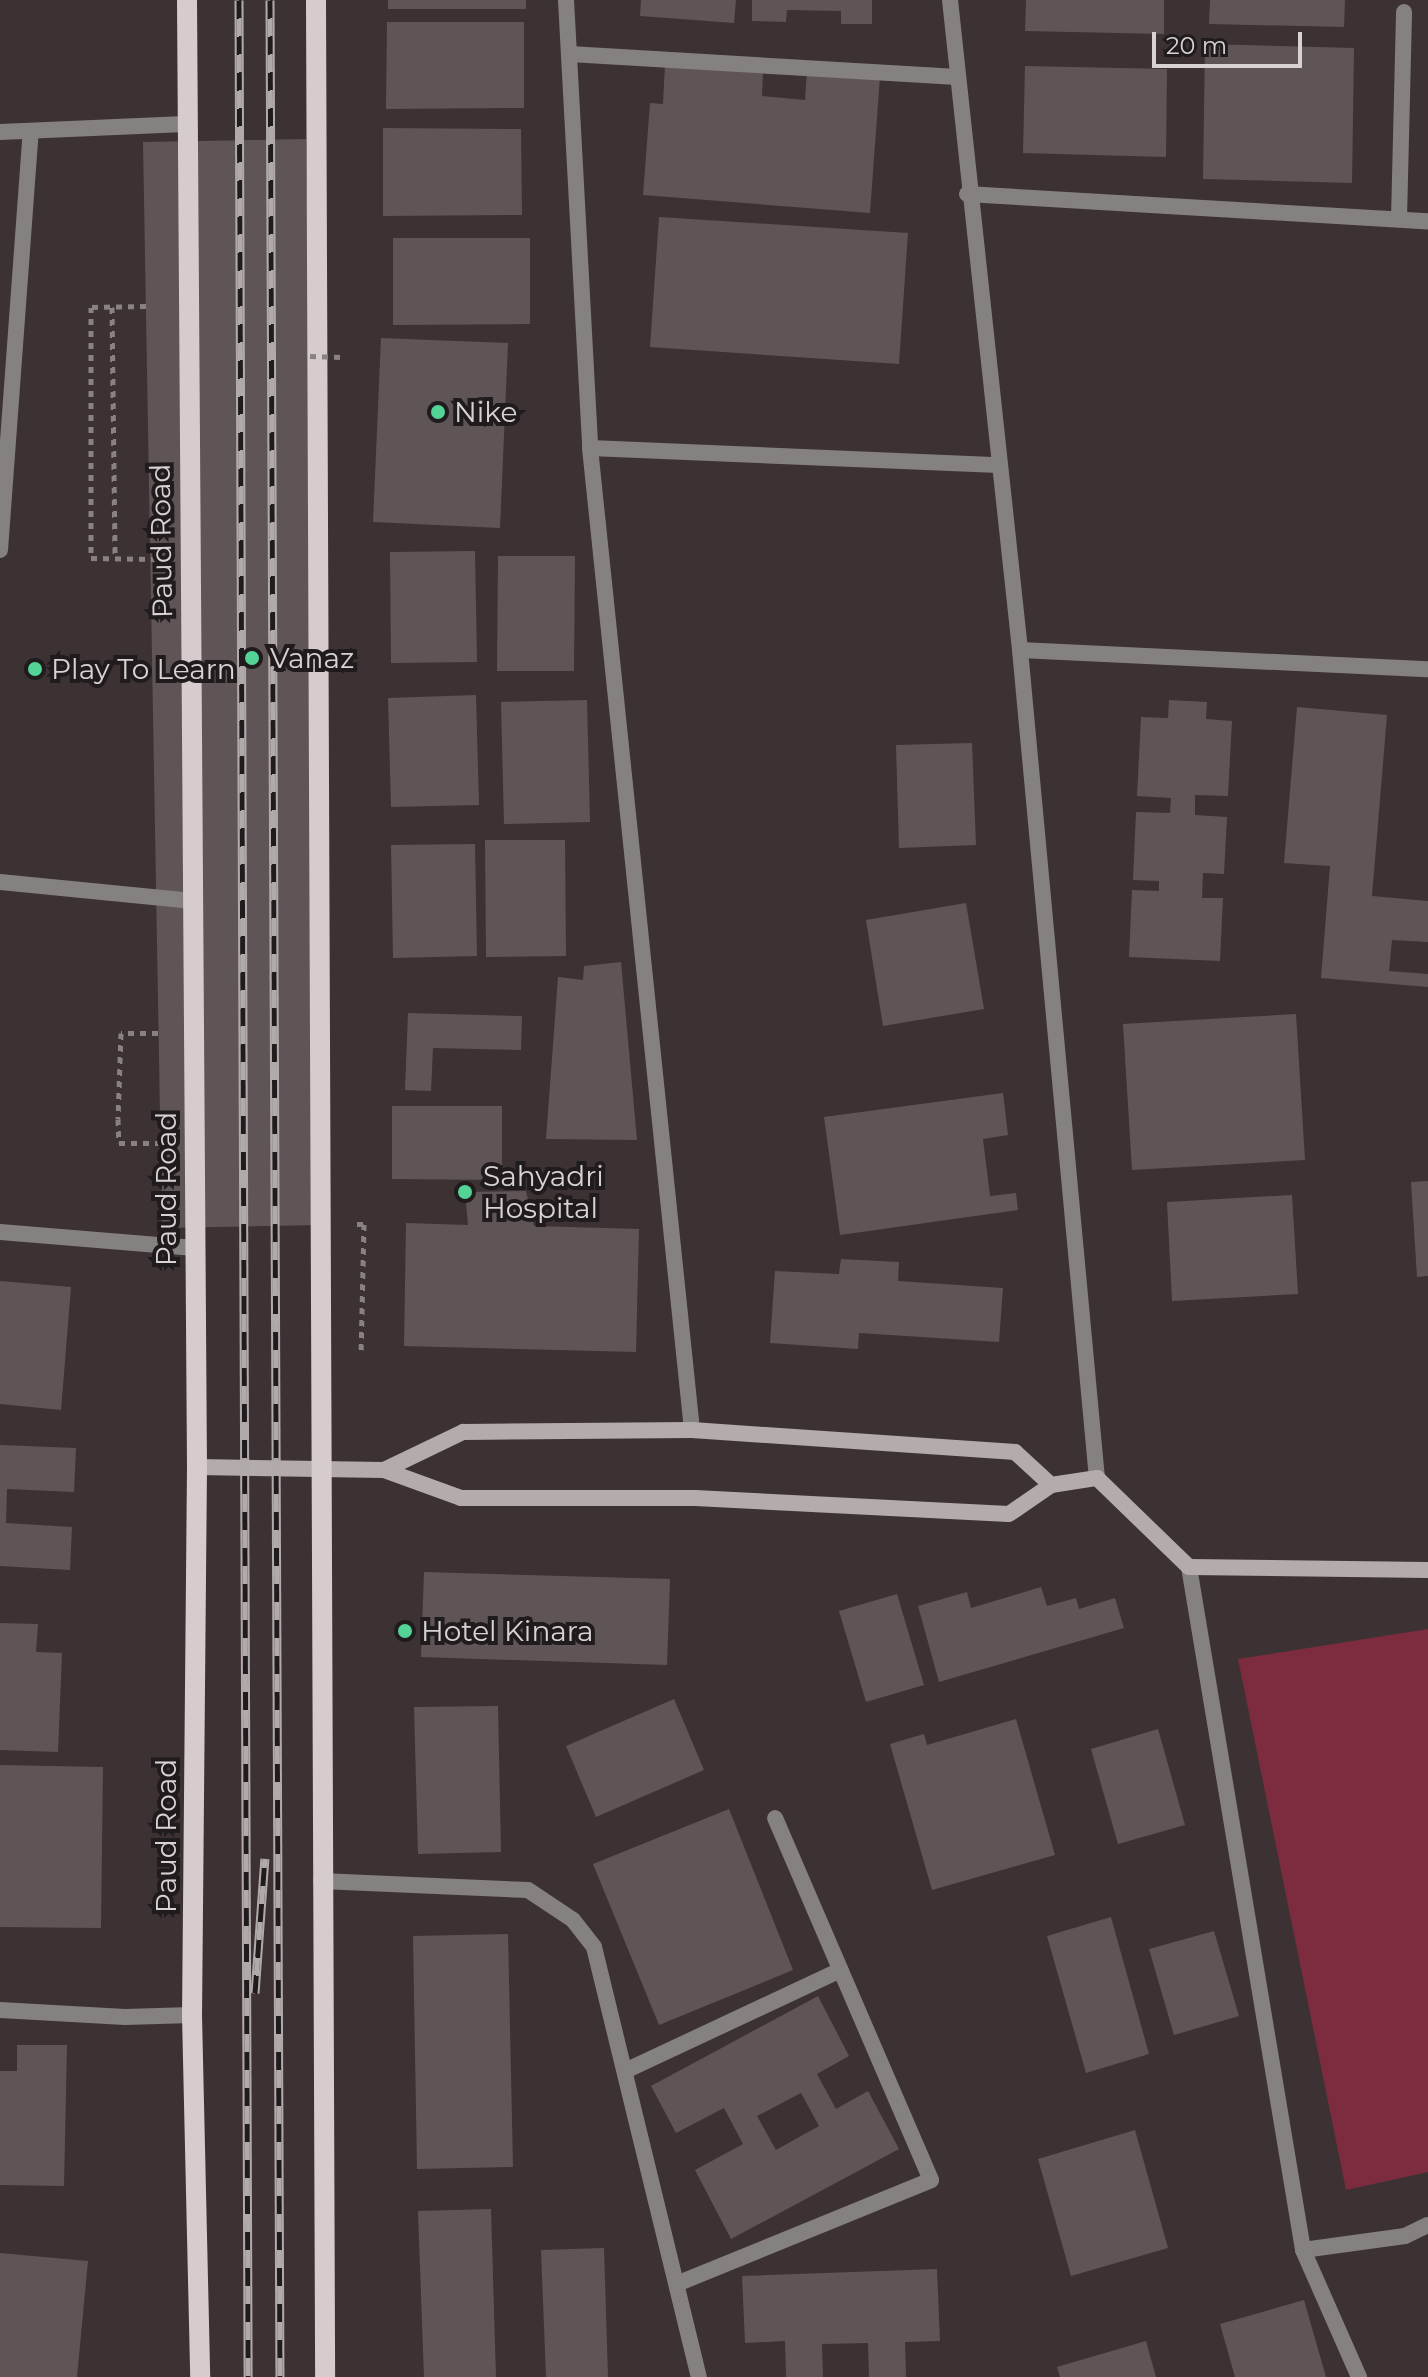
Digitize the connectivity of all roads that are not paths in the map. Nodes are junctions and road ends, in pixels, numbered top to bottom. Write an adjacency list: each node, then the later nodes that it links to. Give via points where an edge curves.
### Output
1 (187, 0): 8 (main road, Paud Road)
2 (316, 0): 25 (main road)
3 (566, 0): 6 (street)
4 (950, 0): 7 (street)
5 (1404, 12): 12 (street)
6 (570, 54): 7 (street); 14 (street)
7 (957, 77): 11 (street)
8 (185, 124): 9 (street); 20 (main road, Paud Road)
9 (31, 131): 10 (street); 16 (street)
10 (0, 132)
11 (967, 194): 12 (street); 15 (street)
12 (1399, 219): 13 (street)
13 (1428, 221)
14 (590, 448): 15 (street); 23 (street)
15 (999, 465): 17 (street)
16 (0, 550)
17 (1020, 650): 18 (street); 27 (street)
18 (1428, 669)
19 (0, 882): 20 (street)
20 (193, 901): 22 (main road, Paud Road)
21 (0, 1232): 22 (street)
22 (194, 1248): 24 (main road, Paud Road)
23 (692, 1430): 26 (street, via 463,1432); 28 (street, via 1015,1452)
24 (197, 1467): 25 (street); 35 (main road, Paud Road)
25 (321, 1468): 26 (street); 32 (main road)
26 (384, 1470): 28 (street, via 461,1498 681,1498 1009,1514)
27 (1097, 1478): 28 (street); 29 (street)
28 (1051, 1485)
29 (1189, 1567): 30 (street); 38 (street)
30 (1428, 1570)
31 (775, 1818): 33 (street)
32 (321, 1881): 36 (street, via 528,1890 552,1903 594,1947); 41 (main road)
33 (841, 1970): 36 (street); 39 (street, via 931,2180)
34 (0, 2010): 35 (street)
35 (192, 2015): 40 (main road, Paud Road)
36 (625, 2071): 39 (street)
37 (1428, 2225): 38 (street, via 1405,2236)
38 (1303, 2250): 43 (street)
39 (679, 2283): 42 (street)
40 (200, 2377)
41 (325, 2377)
42 (699, 2377)
43 (1359, 2377)

